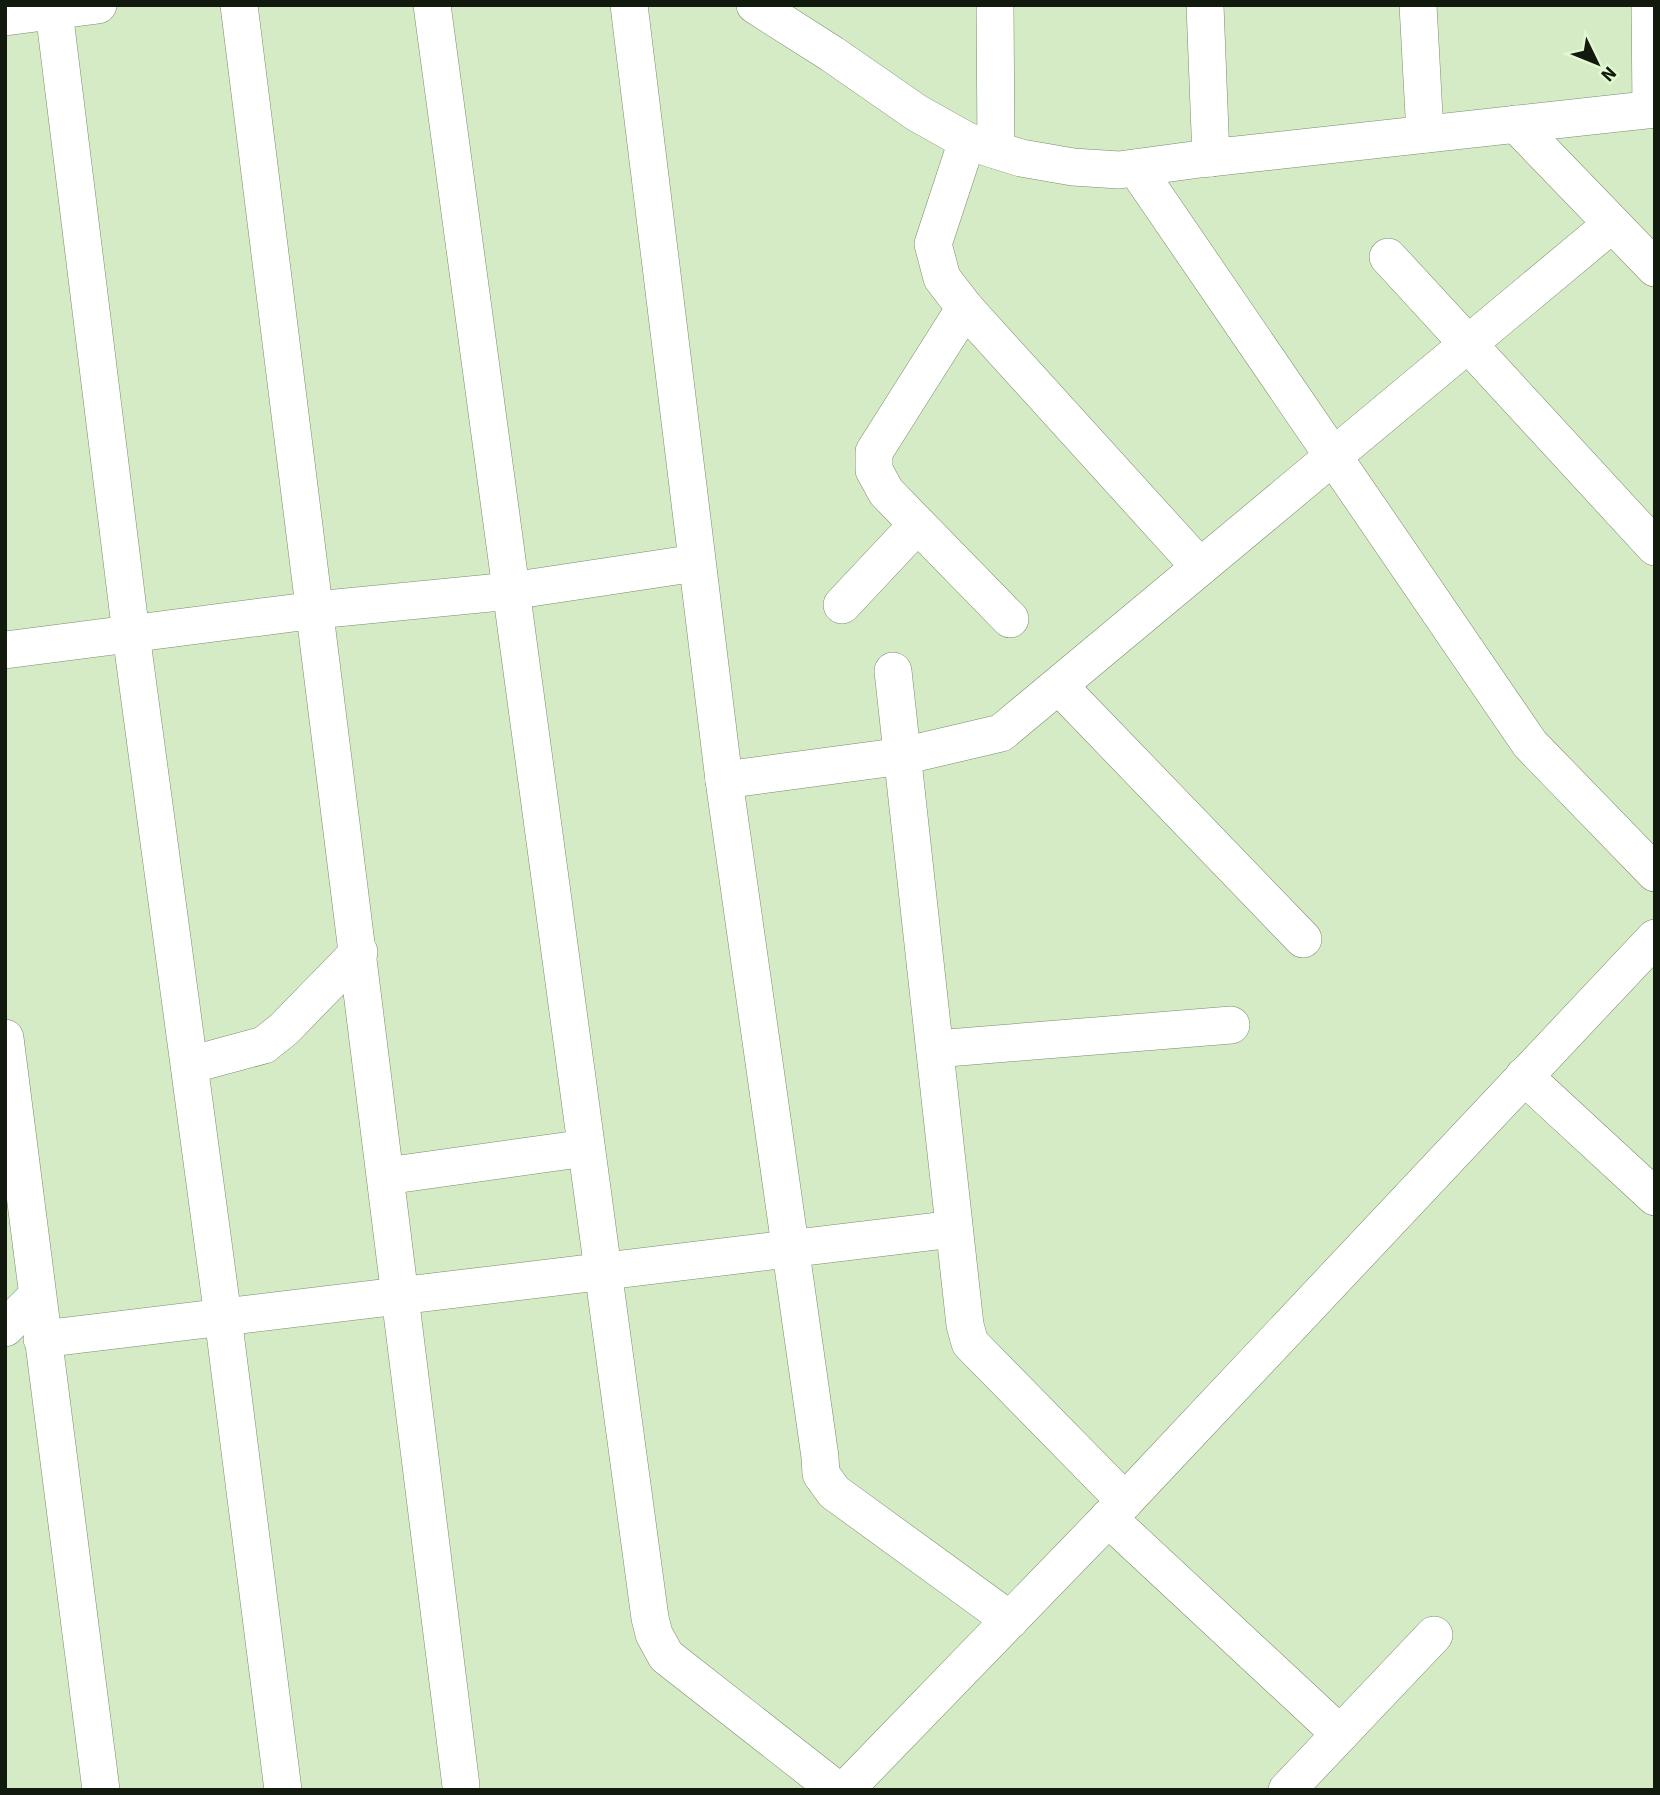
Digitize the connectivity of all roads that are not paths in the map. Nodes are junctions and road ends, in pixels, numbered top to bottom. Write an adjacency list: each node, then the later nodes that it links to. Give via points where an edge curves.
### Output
1 (98, 5): 10 (street)
2 (239, 5): 30 (street)
3 (432, 5): 28 (street)
4 (629, 5): 26 (street)
5 (755, 5): 15 (street, via 917,113)
6 (995, 5): 15 (street)
7 (1205, 5): 16 (street)
8 (1418, 5): 14 (street)
9 (1650, 5): 12 (street)
10 (54, 11): 11 (street); 32 (street)
11 (5, 17)
12 (1653, 109): 13 (street)
13 (1516, 124): 14 (street); 18 (street)
14 (1425, 134): 16 (street)
15 (982, 145): 17 (street, via 1073,167); 21 (street, via 933,244 942,278)
16 (1210, 158): 17 (street)
17 (1136, 168): 23 (street)
18 (1612, 224): 20 (street); 22 (street)
19 (1388, 257): 22 (street)
20 (1655, 268)
21 (965, 308): 24 (street, via 874,453 874,470 886,492); 27 (street)
22 (1468, 344): 23 (street); 25 (street)
23 (1332, 456): 27 (street); 38 (street, via 1530,744)
24 (916, 525): 29 (street); 31 (street)
25 (1655, 547)
26 (696, 563): 28 (street); 37 (street)
27 (1199, 567): 35 (street)
28 (511, 591): 30 (street); 47 (street)
29 (842, 605)
30 (316, 610): 32 (street); 41 (street)
31 (1010, 619)
32 (131, 634): 33 (street); 45 (street)
33 (5, 650)
34 (893, 671): 36 (street)
35 (1059, 686): 36 (street, via 1001,733); 40 (street)
36 (903, 756): 37 (street); 44 (street)
37 (724, 780): 51 (street)
38 (1655, 873)
39 (1655, 938): 46 (street)
40 (1303, 939)
41 (359, 952): 45 (street, via 264,1045); 48 (street)
42 (1231, 1025): 44 (street)
43 (5, 1038): 53 (street)
44 (934, 1049): 50 (street)
45 (190, 1065): 55 (street)
46 (1524, 1076): 49 (street); 58 (street)
47 (586, 1148): 48 (street); 52 (street)
48 (386, 1176): 54 (street)
49 (1655, 1197)
50 (954, 1229): 51 (street); 58 (street, via 970,1343)
51 (790, 1249): 52 (street); 59 (street, via 821,1474 834,1492)
52 (603, 1271): 54 (street); 63 (street, via 654,1634 666,1656)
53 (37, 1296): 56 (street); 57 (street)
54 (401, 1296): 55 (street); 62 (street)
55 (223, 1317): 57 (street); 65 (street)
56 (5, 1328)
57 (42, 1339): 64 (street)
58 (1116, 1510): 59 (street); 61 (street)
59 (1010, 1620): 63 (street)
60 (1434, 1635): 61 (street)
61 (1340, 1734): 66 (street)
62 (461, 1786)
63 (848, 1788)
64 (101, 1790)
65 (283, 1790)
66 (1287, 1790)

